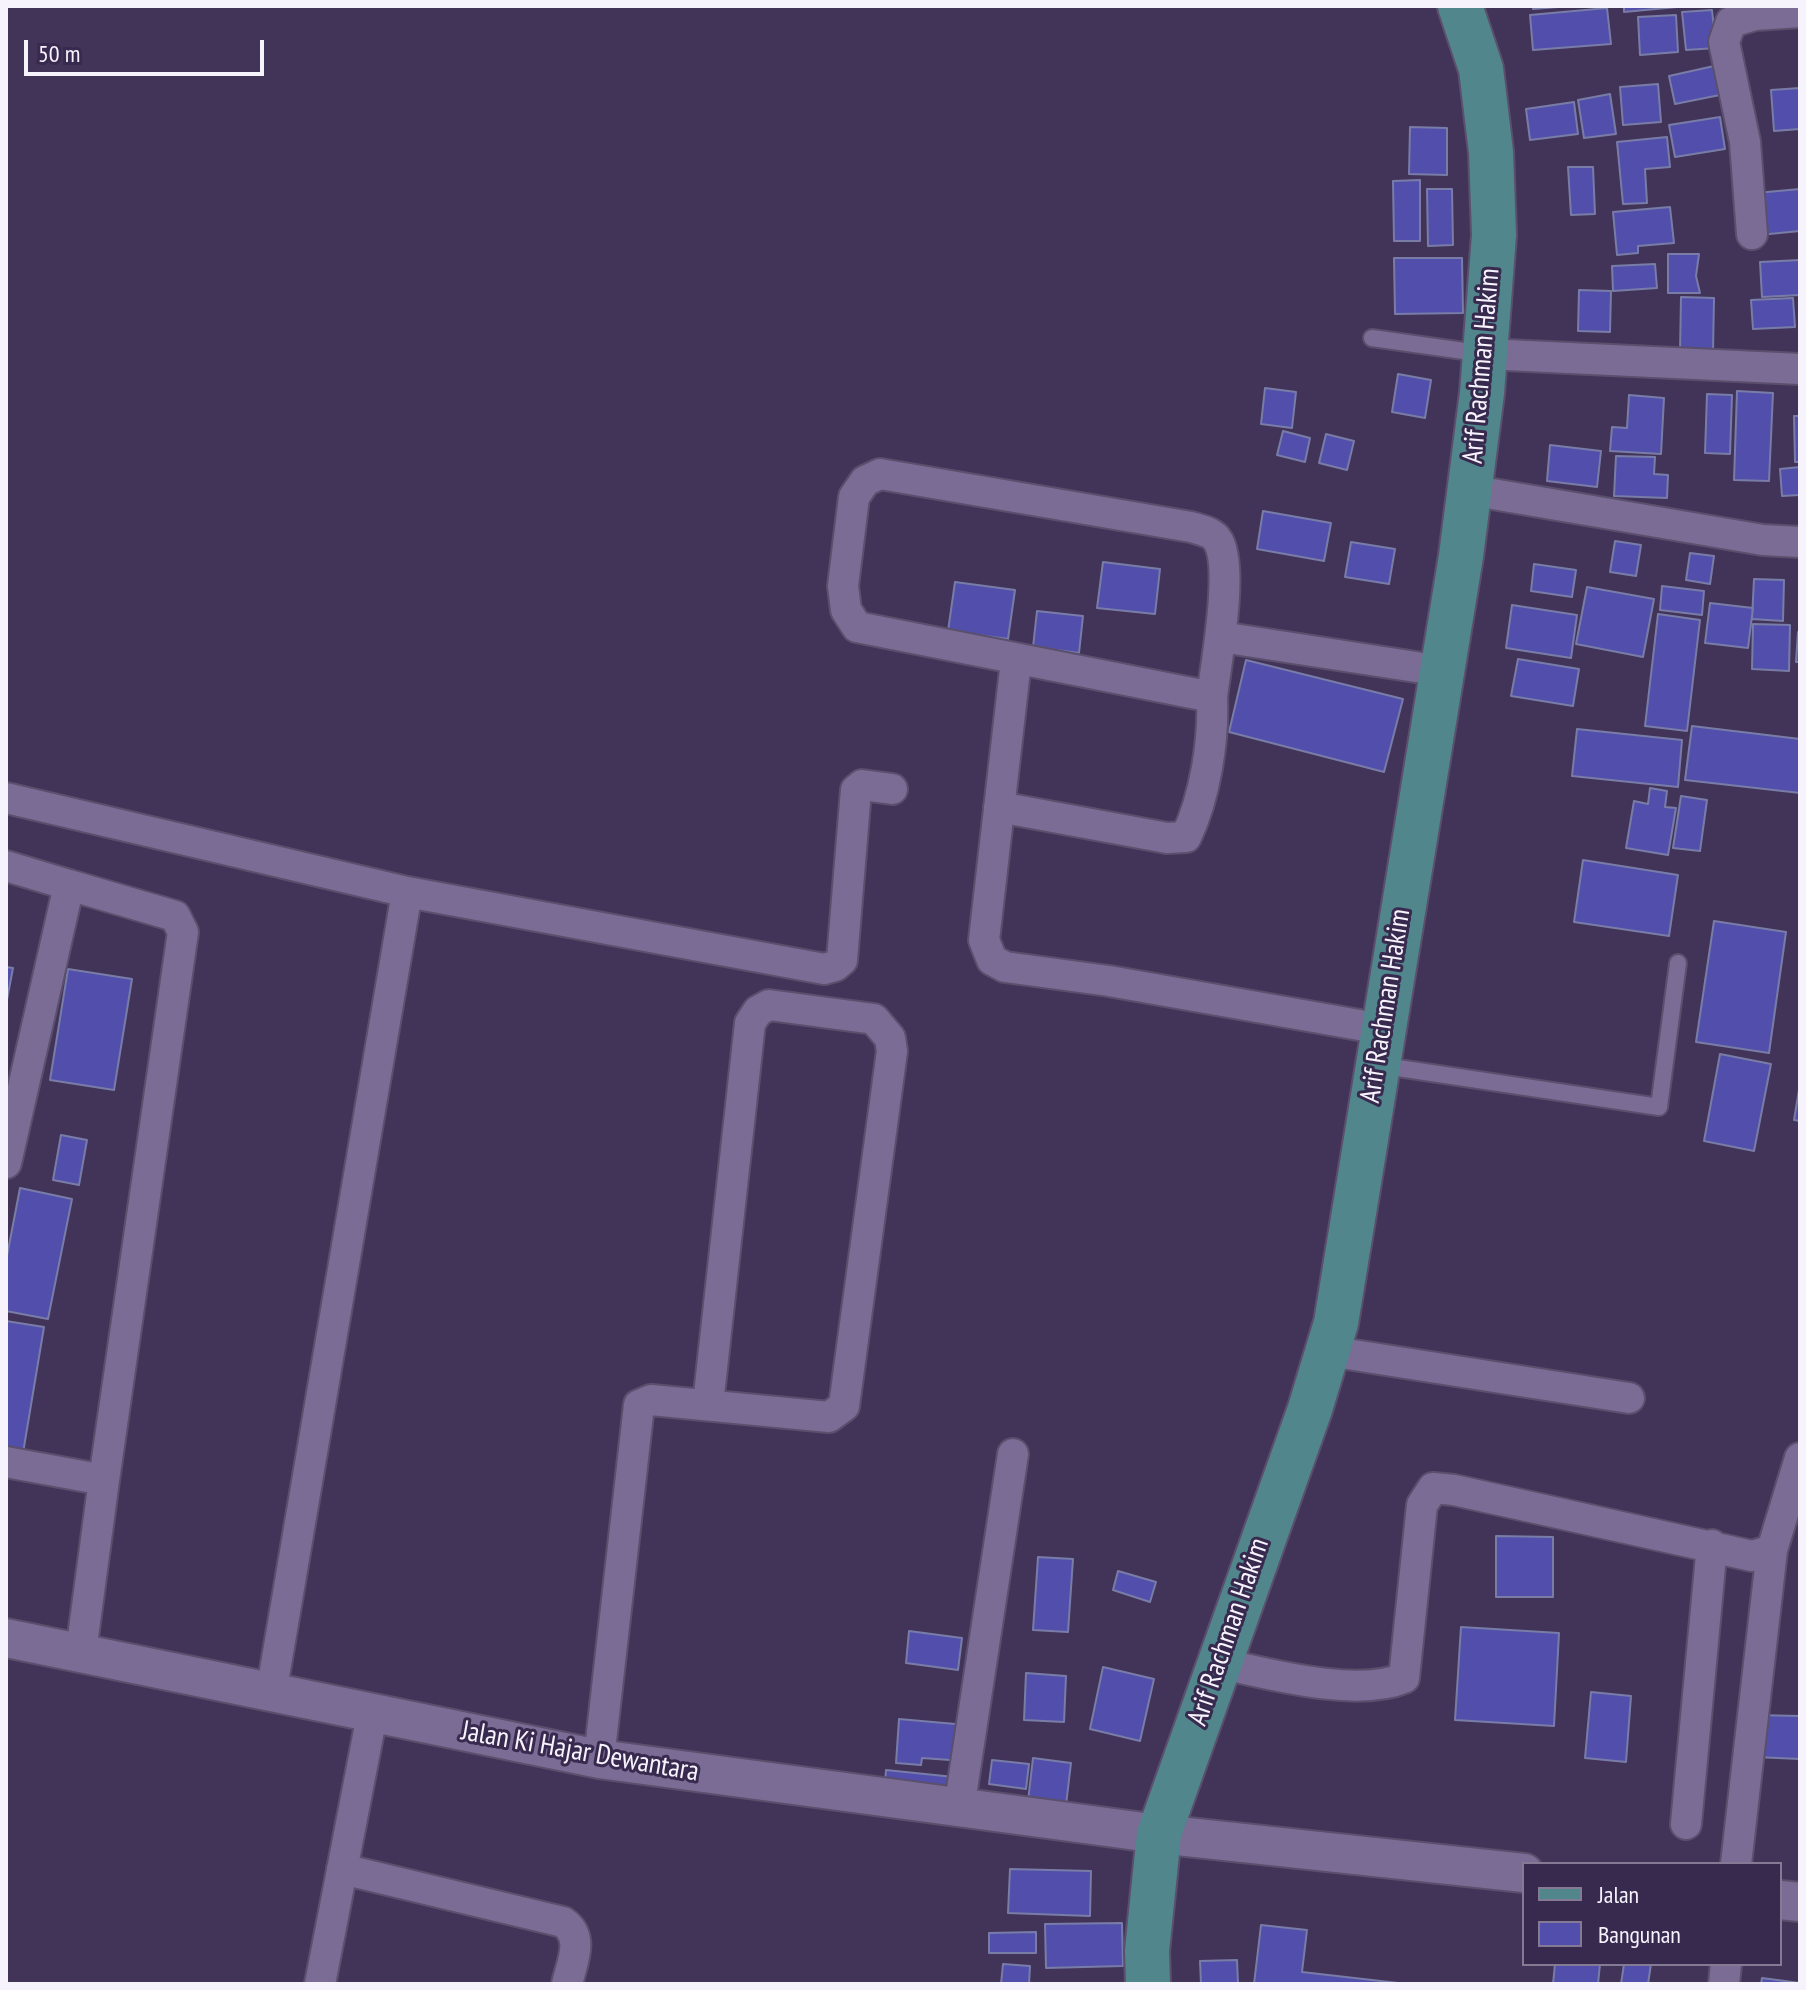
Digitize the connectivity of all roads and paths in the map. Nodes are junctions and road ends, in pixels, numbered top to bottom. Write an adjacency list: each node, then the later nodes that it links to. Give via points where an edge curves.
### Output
1 (1460, 6): 5 (main road, Arif Rachman Hakim, via 1481,69 1491,152 1494,235)
2 (1800, 12): 3 (street, via 1731,22 1724,42 1745,142)
3 (1752, 234)
4 (1372, 338): 5 (lane)
5 (1485, 354): 6 (street); 7 (main road, Arif Rachman Hakim)
6 (1800, 369)
7 (1469, 490): 8 (street); 11 (main road, Arif Rachman Hakim)
8 (1800, 542)
9 (1221, 637): 10 (street, via 1224,554 1213,535 898,476 880,474 865,481 854,497 843,586 850,620 882,634); 11 (street); 12 (street)
10 (1016, 661): 12 (street); 15 (street)
11 (1442, 671): 20 (main road, Arif Rachman Hakim)
12 (1212, 697): 15 (street, via 1213,723 1195,819 1186,837)
13 (892, 789): 18 (street, via 862,785 856,790 842,960 830,968)
14 (6, 798): 18 (street)
15 (999, 807): 20 (street, via 984,940 992,960)
16 (6, 866): 17 (street)
17 (69, 885): 21 (street); 28 (street, via 175,916 183,932)
18 (407, 892): 34 (street)
19 (1678, 963): 20 (lane, via 1659,1107)
20 (1379, 1047): 22 (main road, Arif Rachman Hakim)
21 (6, 1163)
22 (1328, 1351): 23 (street); 33 (main road, Arif Rachman Hakim)
23 (1629, 1398)
24 (708, 1404): 24 (street, via 750,1023 769,1005 874,1019 890,1038 892,1051 844,1406 829,1417); 36 (street, via 647,1400 639,1405)
25 (1013, 1454): 37 (street)
26 (1800, 1458): 30 (street)
27 (6, 1462): 28 (street)
28 (104, 1480): 32 (street)
29 (1712, 1545): 30 (street, via 1752,1556); 33 (street, via 1433,1488 1422,1505 1404,1678 1359,1686); 38 (street)
30 (1772, 1550): 40 (street)
31 (6, 1638): 32 (street, Jalan Ki Hajar Dewantara)
32 (81, 1652): 34 (street, Jalan Ki Hajar Dewantara)
33 (1218, 1663): 39 (main road, Arif Rachman Hakim)
34 (271, 1694): 35 (street, Jalan Ki Hajar Dewantara)
35 (372, 1715): 36 (street, Jalan Ki Hajar Dewantara); 41 (street)
36 (599, 1759): 37 (street, Jalan Ki Hajar Dewantara)
37 (959, 1809): 39 (street, Jalan Ki Hajar Dewantara)
38 (1686, 1824)
39 (1159, 1834): 42 (street, Jalan Ki Hajar Dewantara); 45 (main road, Arif Rachman Hakim)
40 (1736, 1862)
41 (342, 1869): 43 (street); 44 (street, via 563,1922 577,1938)
42 (1522, 1873)
43 (320, 1984)
44 (567, 1984)
45 (1148, 1984)

